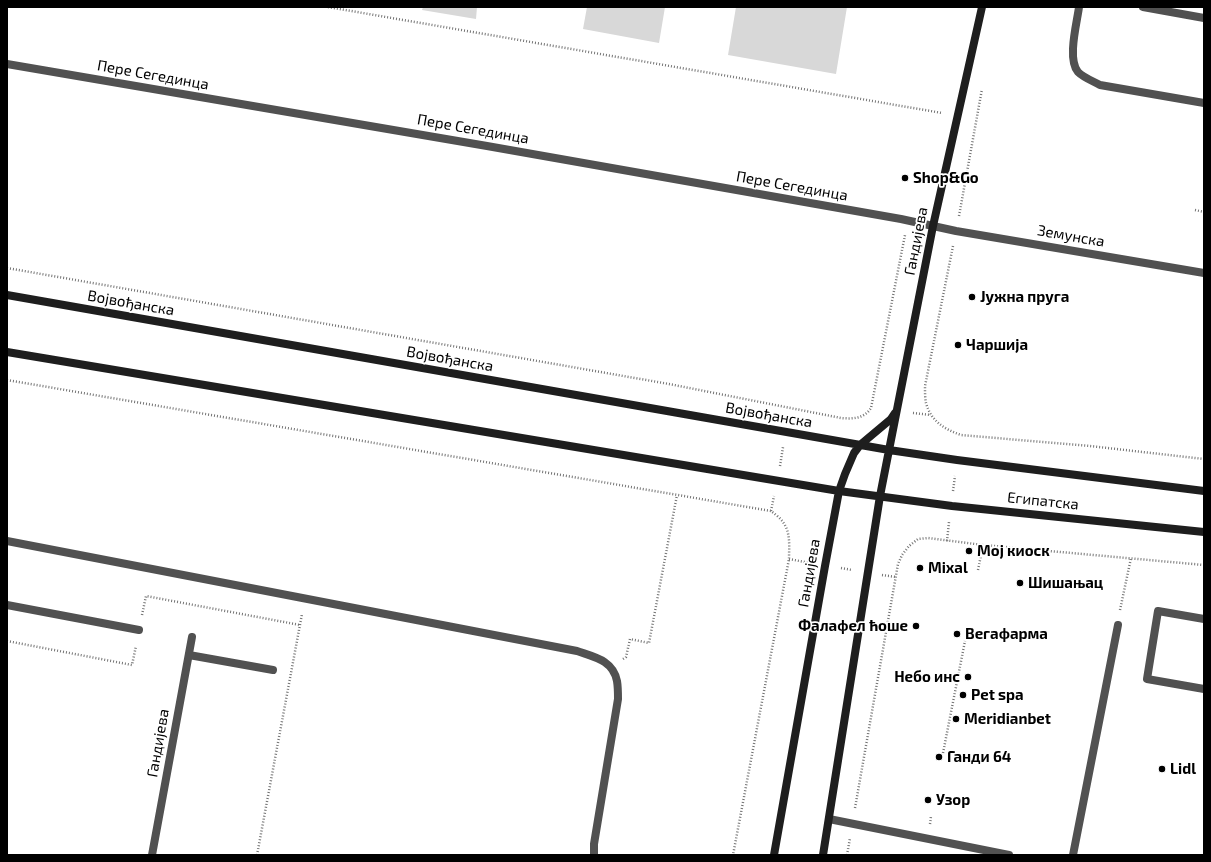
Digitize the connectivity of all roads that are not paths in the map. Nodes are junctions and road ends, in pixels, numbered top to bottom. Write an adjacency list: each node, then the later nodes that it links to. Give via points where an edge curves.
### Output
1 (982, 7): 7 (main road, Гандијева)
2 (1079, 7): 6 (street, via 1072,51 1078,72 1100,85)
3 (1143, 7): 4 (street)
4 (1204, 18)
5 (7, 64): 7 (street, Пере Сегединца)
6 (1204, 103)
7 (933, 226): 8 (street, Земунска); 11 (main road, Гандијева)
8 (1204, 273)
9 (7, 295): 12 (main road, Војвођанска)
10 (7, 352): 14 (main road)
11 (897, 411): 12 (main road, Гандијева); 13 (main road, Гандијева)
12 (860, 446): 13 (main road, Војвођанска); 14 (main road, Гандијева, via 850,461)
13 (889, 450): 15 (main road, Египатска); 16 (main road, Гандијева)
14 (840, 491): 16 (main road); 30 (main road, Гандијева, via 824,566)
15 (1204, 491)
16 (880, 496): 17 (main road, Египатска); 27 (main road, Гандијева)
17 (1204, 532)
18 (7, 541): 29 (street, via 577,651 603,659 612,667 617,680 618,700)
19 (7, 605): 22 (street)
20 (1204, 619): 26 (street, via 1158,610 1147,679)
21 (1118, 624): 33 (street)
22 (139, 630)
23 (192, 637): 24 (street, Гандијева)
24 (189, 655): 25 (street); 28 (street, Гандијева)
25 (273, 670)
26 (1204, 689)
27 (829, 820): 31 (main road, Гандијева); 32 (street)
28 (152, 855)
29 (594, 855)
30 (774, 855)
31 (823, 855)
32 (1009, 855)
33 (1072, 855)

